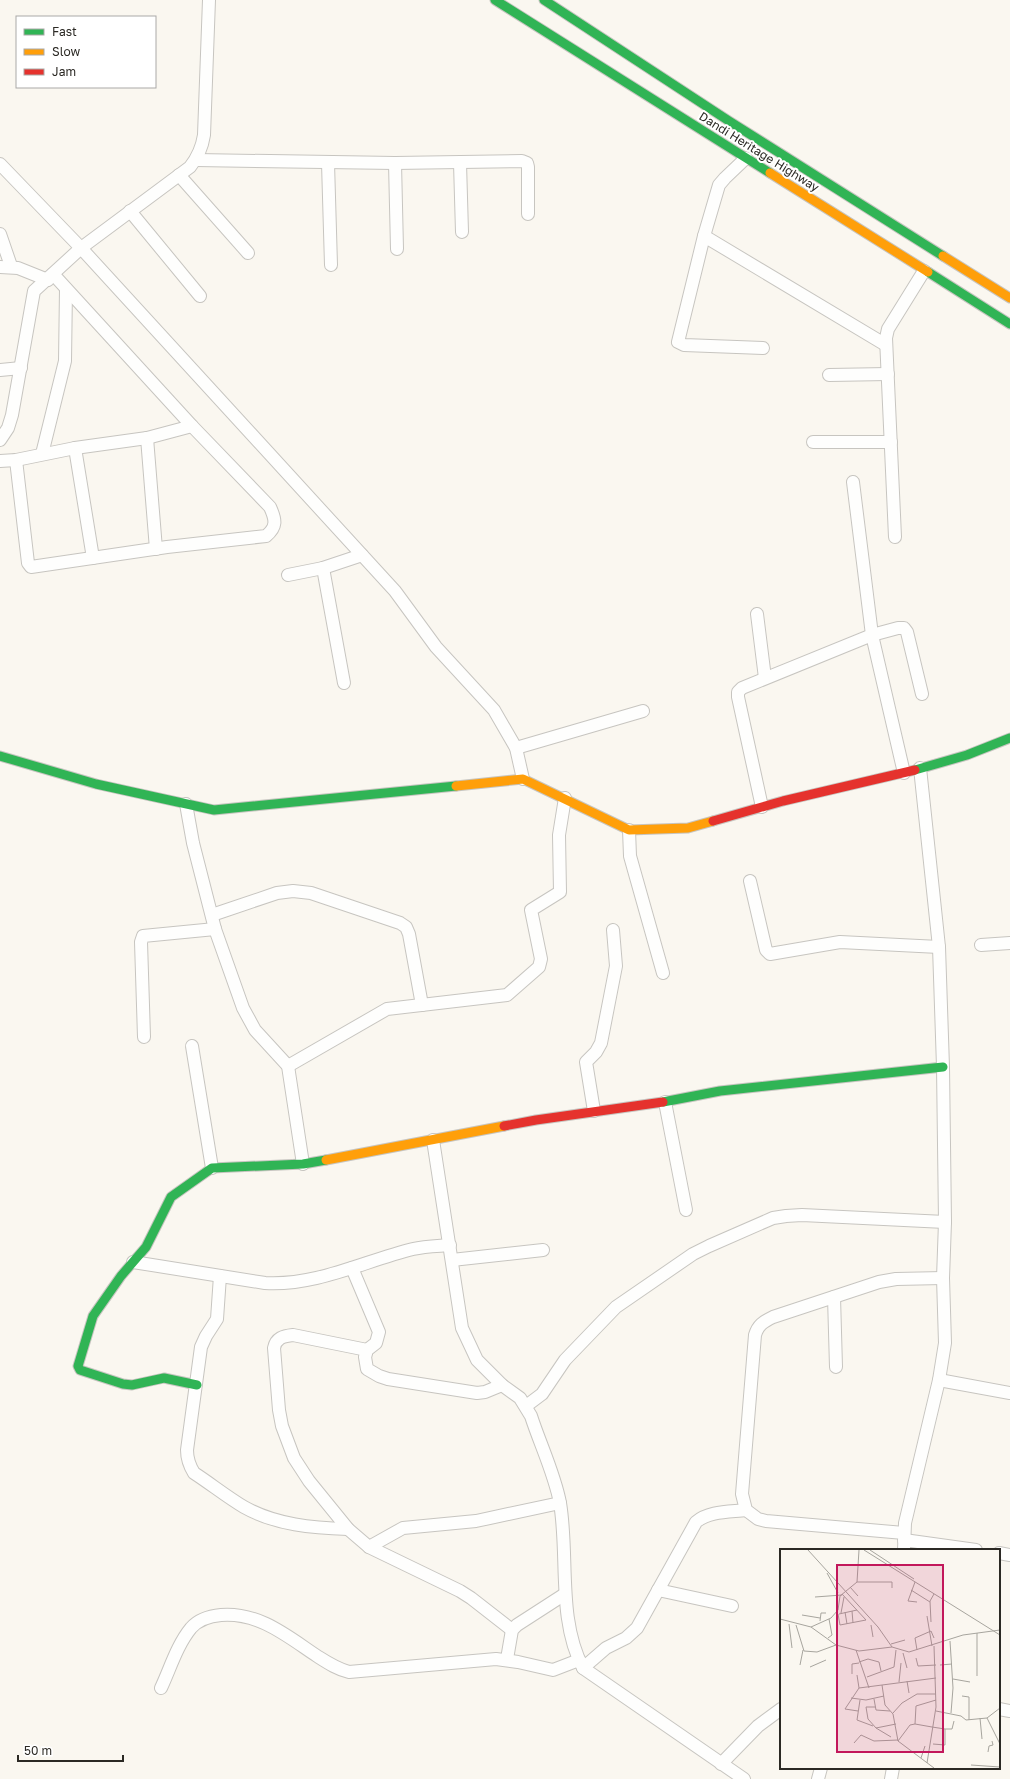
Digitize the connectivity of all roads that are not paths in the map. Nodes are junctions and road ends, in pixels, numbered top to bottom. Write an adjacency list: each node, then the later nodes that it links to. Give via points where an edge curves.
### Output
1 (209, 0): 5 (street, via 204,135)
2 (495, 0): 4 (main road, Dandi Heritage Highway)
3 (544, 0): 25 (main road, Dandi Heritage Highway, via 729,122)
4 (746, 158): 15 (street, via 719,185); 21 (main road, Dandi Heritage Highway)
5 (196, 160): 6 (street); 10 (street)
6 (328, 163): 7 (street); 19 (street)
7 (395, 163): 8 (street); 17 (street)
8 (460, 163): 12 (street, via 527,163); 13 (street)
9 (0, 164): 16 (street)
10 (179, 175): 11 (street); 18 (street)
11 (130, 212): 16 (street); 24 (street)
12 (528, 214)
13 (462, 232)
14 (0, 234): 20 (street)
15 (704, 236): 27 (street); 28 (street, via 678,342 684,345)
16 (81, 248): 22 (street); 45 (street)
17 (397, 249)
18 (248, 253)
19 (332, 265)
20 (5, 266): 22 (street)
21 (924, 271): 26 (main road, Dandi Heritage Highway); 27 (street, via 888,330)
22 (50, 277): 23 (street); 29 (street, via 32,295)
23 (66, 288): 33 (street); 39 (street, via 65,360)
24 (200, 296)
25 (1010, 298)
26 (1010, 324)
27 (886, 344): 31 (street)
28 (763, 348)
29 (21, 368): 30 (street); 35 (street, via 8,428)
30 (0, 370)
31 (888, 374): 32 (street); 37 (street)
32 (829, 375)
33 (192, 426): 34 (street); 44 (street, via 270,507 275,524 266,536)
34 (148, 438): 38 (street); 44 (street)
35 (0, 440)
36 (813, 442): 37 (street)
37 (891, 442): 43 (street)
38 (75, 448): 39 (street); 46 (street)
39 (42, 454): 40 (street)
40 (16, 460): 41 (street); 46 (street, via 28,562 31,567)
41 (0, 461)
42 (853, 482): 50 (street)
43 (895, 537)
44 (156, 549): 46 (street)
45 (362, 555): 47 (street); 56 (street, via 395,591 436,648 494,710)
46 (93, 558)
47 (323, 568): 48 (street); 52 (street)
48 (288, 575)
49 (757, 614): 51 (street)
50 (872, 635): 51 (street); 53 (street, via 904,628); 59 (street)
51 (765, 678): 63 (street, via 738,692)
52 (344, 683)
53 (922, 694)
54 (643, 711): 56 (street)
55 (1010, 738): 58 (main road, via 967,755)
56 (516, 748): 60 (street)
57 (0, 756): 62 (main road, via 96,784)
58 (920, 768): 59 (main road); 71 (street)
59 (904, 773): 63 (main road)
60 (523, 779): 61 (main road); 62 (main road, via 214,810)
61 (565, 798): 64 (main road); 73 (street, via 559,835 560,892 531,910 541,959 539,967 507,995)
62 (186, 804): 66 (street, via 193,843)
63 (762, 807): 64 (main road, via 688,828)
64 (629, 830): 72 (street, via 630,856)
65 (750, 881): 71 (street, via 766,950 770,954 840,942)
66 (212, 915): 67 (street); 73 (street, via 277,893 293,891 312,892 400,923 406,926 409,934)
67 (215, 929): 74 (street, via 143,936 141,942); 76 (street, via 243,1008 255,1030)
68 (612, 930): 79 (street, via 616,966 601,1043 586,1062)
69 (1010, 943): 70 (street)
70 (981, 945)
71 (939, 947): 77 (street)
72 (663, 973)
73 (422, 1005): 76 (street, via 382,1010)
74 (144, 1037)
75 (192, 1046): 82 (street)
76 (288, 1066): 81 (street)
77 (943, 1067): 78 (main road, via 720,1091); 84 (street)
78 (665, 1102): 79 (main road); 83 (street)
79 (594, 1111): 80 (main road)
80 (433, 1140): 81 (main road); 85 (street)
81 (303, 1164): 82 (main road)
82 (212, 1168): 88 (main road, via 171,1197 146,1247)
83 (686, 1210)
84 (945, 1222): 91 (street); 99 (street, via 802,1215 786,1216 761,1223 693,1254 616,1307 565,1360 542,1394)
85 (450, 1245): 87 (street); 89 (street, via 413,1249)
86 (543, 1250): 87 (street)
87 (452, 1260): 97 (street, via 459,1315 466,1338 477,1360)
88 (133, 1262): 90 (street); 96 (main road, via 92,1316 78,1369 123,1384 132,1385 164,1378)
89 (352, 1268): 90 (street, via 322,1277 280,1283); 93 (street, via 379,1332 376,1343)
90 (220, 1276): 96 (street, via 217,1319 201,1347)
91 (943, 1278): 92 (street, via 887,1280); 95 (street, via 945,1343)
92 (834, 1297): 94 (street); 101 (street, via 773,1317 758,1327 755,1335 742,1494)
93 (367, 1350): 97 (street, via 367,1368 388,1379 477,1393); 102 (street, via 293,1335 279,1339 274,1348 279,1410 294,1458 309,1482)
94 (836, 1367)
95 (939, 1380): 98 (street); 103 (street)
96 (197, 1384): 102 (street, via 187,1450 187,1458 194,1473 257,1514 299,1526)
97 (502, 1384): 99 (street)
98 (1010, 1392)
99 (526, 1406): 100 (street)
100 (560, 1503): 104 (street, via 476,1521 403,1528); 109 (street)
101 (746, 1510): 103 (street, via 758,1519 766,1521); 108 (street, via 701,1517)
102 (348, 1529): 104 (street)
103 (904, 1541): 105 (street)
104 (369, 1547): 111 (street, via 460,1591)
105 (968, 1549)
106 (1000, 1553): 107 (street)
107 (1010, 1555)
108 (658, 1590): 110 (street); 113 (street, via 632,1634)
109 (565, 1594): 111 (street, via 523,1620); 113 (street, via 573,1642)
110 (732, 1606)
111 (512, 1630): 112 (street)
112 (507, 1659): 113 (street, via 553,1670); 114 (street, via 350,1672 334,1667 266,1622 240,1615 216,1615 192,1626)
113 (581, 1664): 118 (street)
114 (160, 1688)
115 (1000, 1709): 117 (street)
116 (780, 1710): 118 (street, via 758,1726)
117 (1010, 1711)
118 (721, 1764): 121 (street)
119 (821, 1769): 122 (street)
120 (892, 1769): 123 (street)
121 (744, 1779)
122 (818, 1779)
123 (891, 1779)

